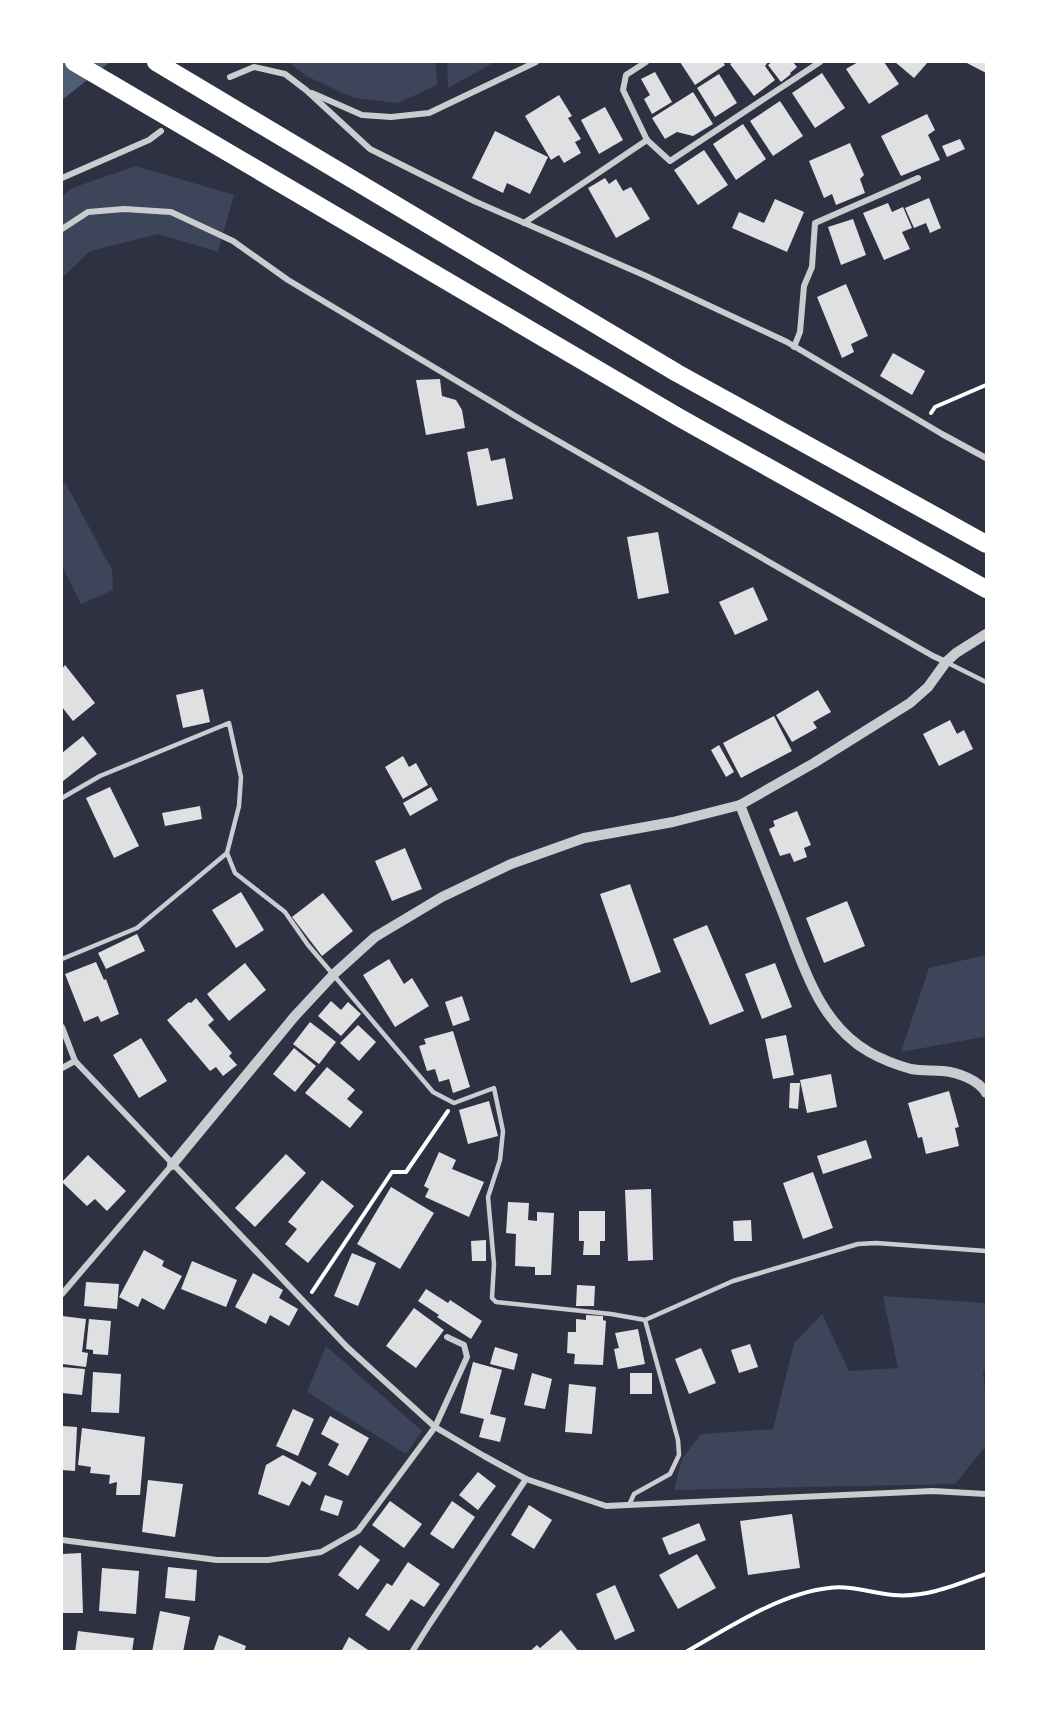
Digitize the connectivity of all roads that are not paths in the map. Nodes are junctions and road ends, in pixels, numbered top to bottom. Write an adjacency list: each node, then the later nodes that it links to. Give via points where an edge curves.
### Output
1 (74, 62): 18 (highway, via 681,418)
2 (156, 62): 17 (highway, via 677,374)
3 (536, 62): 8 (street, via 429,113 362,115)
4 (646, 62): 10 (street, via 626,75 623,90)
5 (820, 62): 10 (street, via 670,161)
6 (254, 64): 7 (street); 8 (street, via 285,74)
7 (230, 77)
8 (306, 90): 13 (street, via 370,149)
9 (161, 131): 11 (street)
10 (646, 140): 13 (street)
11 (62, 178)
12 (918, 178): 15 (street, via 815,223 812,267 804,286 800,332)
13 (524, 223): 15 (street)
14 (62, 229): 20 (street, via 88,212 171,212 233,241 288,280 532,426)
15 (794, 346): 16 (street)
16 (987, 458)
17 (987, 544)
18 (987, 589)
19 (987, 634): 20 (street)
20 (946, 662): 21 (lane); 23 (street, via 910,703)
21 (987, 682)
22 (62, 798): 24 (lane, via 100,776 229,723 241,777 239,806)
23 (740, 805): 26 (street, via 584,838 511,864 442,897 375,938); 30 (street, via 813,990 842,1031 869,1052 890,1061 911,1069 945,1071 972,1080)
24 (227, 853): 25 (lane, via 137,928); 26 (lane, via 235,873 285,912)
25 (62, 959)
26 (334, 974): 31 (street); 34 (lane, via 433,1092 454,1103 494,1088 502,1131 500,1160 488,1197 494,1264 492,1298 496,1302)
27 (62, 1027): 28 (street)
28 (75, 1061): 29 (street); 31 (street)
29 (62, 1068)
30 (987, 1093)
31 (172, 1165): 33 (street); 36 (street, via 347,1347)
32 (987, 1251): 34 (lane, via 858,1244 733,1281)
33 (62, 1294)
34 (645, 1320): 39 (lane, via 679,1455 670,1474 634,1494)
35 (447, 1337): 36 (street, via 464,1345 467,1357)
36 (435, 1427): 37 (street); 40 (street, via 358,1531 321,1552 268,1560 217,1560)
37 (526, 1479): 39 (street, via 606,1506); 41 (street)
38 (987, 1494): 39 (street, via 933,1491)
39 (629, 1505)
40 (62, 1540)
41 (412, 1652)

